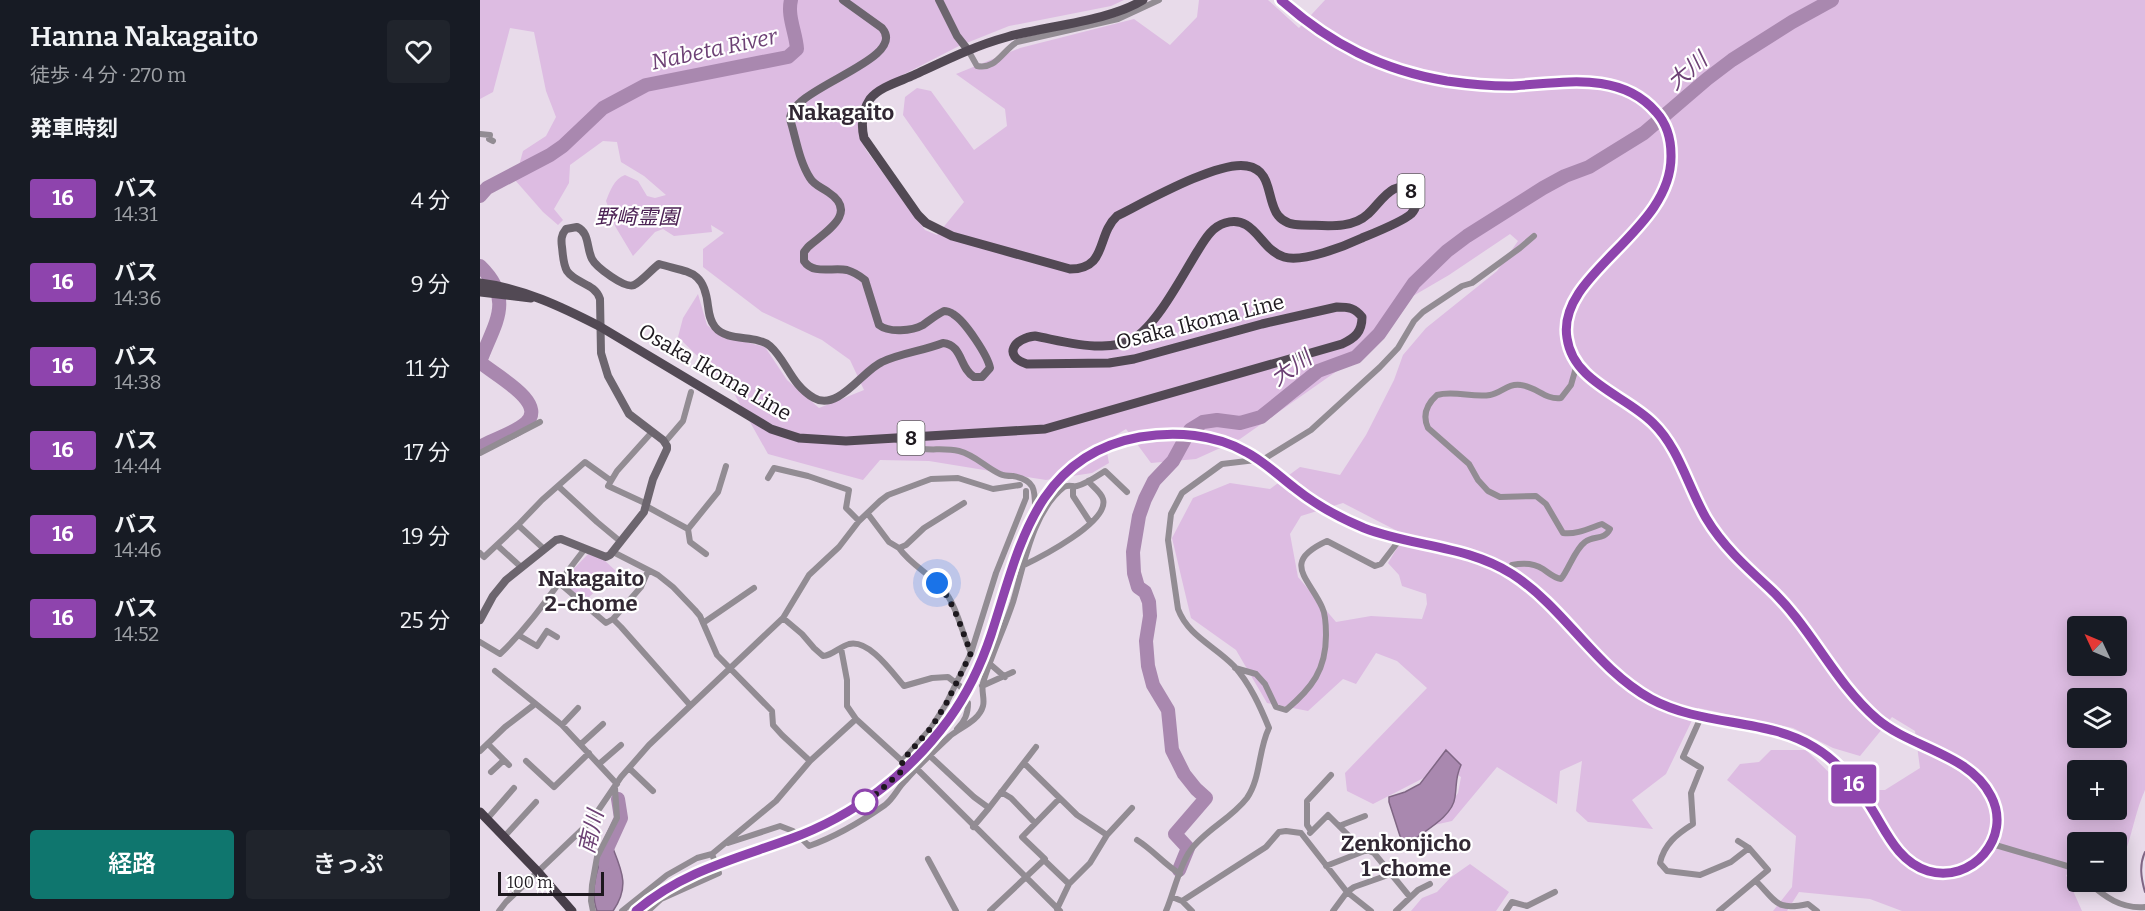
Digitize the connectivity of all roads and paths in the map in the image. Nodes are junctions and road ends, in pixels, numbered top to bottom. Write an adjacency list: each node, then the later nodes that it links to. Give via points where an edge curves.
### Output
1 (843, 0): 13 (main road, via 882,28 888,39 880,51 808,96 791,114 810,179 837,199 842,213 804,252 804,261 810,268 851,271 865,280 879,325 884,329 918,327 944,311 952,313 989,360 987,374 974,378 955,348 943,343 884,361 840,395 821,401 797,384 770,345 714,327 705,285 700,279 659,264 633,286 627,286 597,265 586,235 582,229 572,227 562,234 563,261 571,276 598,292)
2 (939, 0): 6 (main road)
3 (1143, 0): 6 (main road, Osaka Ikoma Line / 8, via 1105,15 1006,37)
4 (1158, 0): 6 (street, via 1118,19 1017,42 986,68 977,66)
5 (1281, 0): 14 (main road, via 1346,48 1390,66 1473,85 1593,82 1634,93 1658,113 1666,125 1671,168 1661,197 1647,218 1574,300 1566,335)
6 (968, 50): 18 (main road, Osaka Ikoma Line / 8, via 871,97 862,128 873,152 918,215 952,236 1060,268 1083,268 1097,258 1107,227 1117,216 1235,165 1254,167 1266,180 1277,216 1296,225 1352,224 1366,217 1392,190 1400,188 1410,189 1417,201 1416,208 1410,215 1361,239 1293,259 1278,255 1245,224 1223,224 1212,232 1151,323 1132,340 1100,346 1035,336 1021,339 1013,350 1014,356 1027,364 1109,363 1262,324 1349,307 1362,317 1359,332 1342,344 1046,429)
7 (480, 134): 8 (street, via 490,135)
8 (493, 141)
9 (1534, 236): 66 (street, via 1472,283 1423,312 1380,367 1311,430 1264,459 1222,464 1182,493 1171,514 1168,540 1178,609 1188,628)
10 (480, 283): 12 (main road, Osaka Ikoma Line / 8)
11 (480, 292): 12 (main road, Osaka Ikoma Line / 8)
12 (514, 293): 13 (main road, Osaka Ikoma Line / 8, via 539,299)
13 (599, 326): 17 (main road, via 603,363 616,392 629,414); 18 (main road, Osaka Ikoma Line / 8, via 771,429 799,438 823,440)
14 (1577, 364): 52 (street, via 1561,398 1545,397 1530,388 1512,385 1492,395 1437,395 1425,413 1428,428 1469,464 1488,492 1500,497 1536,496 1546,504 1563,533 1602,524 1610,529 1603,537 1585,542 1561,579 1540,566 1523,563 1512,565); 121 (main road, via 1593,380 1652,421 1664,435 1716,534 1795,614 1862,704 1888,727 1961,765 1980,780 1997,812)
15 (691, 392): 19 (street, via 683,421)
16 (540, 422): 20 (street)
17 (652, 432): 19 (main road); 23 (street)
18 (895, 439): 32 (street, via 912,447 962,452 1001,475 1022,478 1035,490)
19 (665, 442): 31 (main road, via 667,449)
20 (480, 453)
21 (726, 466): 37 (street, via 718,492)
22 (768, 478): 34 (street, via 774,468 849,490 846,508)
23 (610, 480): 26 (street, via 585,462); 31 (street, via 608,486)
24 (1088, 481): 27 (street); 29 (street, via 1105,471); 35 (street, via 1103,497 1104,505)
25 (1020, 485): 33 (street, via 993,489 958,478 931,479 888,495)
26 (558, 486): 36 (street); 39 (street)
27 (1073, 486): 35 (street, via 1073,496); 48 (street, via 1064,487 1045,510)
28 (1026, 491): 50 (street)
29 (1127, 492)
30 (964, 503): 41 (street)
31 (647, 505): 37 (street); 39 (main road)
32 (1035, 510): 38 (main road, bridge, via 1052,487 1083,460 1106,447 1135,438 1187,435 1234,446 1326,509 1365,528); 92 (main road, via 1010,570 982,661 968,688 944,726)
33 (868, 514): 34 (street); 41 (street, via 889,542)
34 (859, 521): 55 (street, via 809,575)
35 (1090, 522): 48 (street, via 1073,539)
36 (518, 525): 40 (street); 42 (street)
37 (688, 529): 46 (street, via 690,542)
38 (1401, 538): 52 (main road, via 1473,555); 66 (street, via 1382,564 1375,566 1327,541 1304,555 1303,578 1323,608 1326,649 1317,678 1286,710 1276,707 1256,674)
39 (621, 542): 44 (main road)
40 (498, 546): 45 (street, via 484,557); 49 (street)
41 (899, 548): 63 (street, via 945,592)
42 (544, 549): 43 (main road, via 561,539); 49 (main road)
43 (584, 550): 44 (main road, via 606,558); 53 (street)
44 (613, 552): 51 (street)
45 (480, 553)
46 (706, 554)
47 (1007, 566): 50 (street)
48 (1020, 566): 64 (street, via 1013,602)
49 (521, 567): 57 (main road, via 500,587)
50 (999, 567): 63 (street)
51 (648, 571): 56 (street); 58 (street, via 673,587)
52 (1507, 571): 76 (main road, via 1542,598 1613,672 1642,694)
53 (558, 582): 56 (street, via 606,623); 59 (street)
54 (754, 588): 58 (street)
55 (783, 618): 62 (street, via 823,656); 65 (street)
56 (613, 619): 74 (street)
57 (480, 620)
58 (703, 623): 65 (street, via 717,655)
59 (520, 636): 60 (street, via 537,645 547,631); 61 (street, via 500,654)
60 (557, 637)
61 (480, 642)
62 (841, 648): 70 (street, via 861,645 885,663 904,686 948,676); 77 (street, via 847,706)
63 (971, 653): 70 (street)
64 (990, 664): 69 (street); 71 (street)
65 (729, 667): 74 (street); 89 (street, via 772,711 773,725)
66 (1235, 668): 130 (street, via 1250,688 1269,728 1247,797 1189,852)
67 (495, 671): 73 (street)
68 (1013, 672): 69 (street)
69 (1005, 677): 71 (street)
70 (958, 685): 92 (street)
71 (982, 686): 80 (street, via 984,705 980,712)
72 (968, 703): 80 (street, via 964,721)
73 (535, 704): 79 (street); 81 (street)
74 (690, 705): 93 (street)
75 (578, 708): 79 (street)
76 (1698, 717): 121 (main road, via 1802,740 1827,756 1864,797 1903,856 1920,868 1934,873 1969,868); 123 (street, via 1683,757 1701,768 1691,793 1693,824 1663,850 1660,863 1667,871 1700,875 1731,862)
77 (856, 719): 89 (street); 92 (street)
78 (603, 724): 82 (street)
79 (562, 725): 82 (street)
80 (953, 734): 87 (street)
81 (488, 744): 85 (street); 95 (street, via 507,762)
82 (581, 744): 86 (street)
83 (621, 745): 91 (street)
84 (1036, 747): 90 (street)
85 (480, 752)
86 (588, 753): 88 (street, via 554,787); 91 (street)
87 (930, 756): 94 (street); 105 (street)
88 (526, 761)
89 (810, 762): 122 (street, via 776,801)
90 (1024, 763): 102 (street); 103 (street)
91 (599, 764): 99 (street)
92 (902, 766): 97 (main road)
93 (629, 768): 99 (street); 101 (street)
94 (917, 769): 98 (street); 111 (street)
95 (491, 772)
96 (1331, 775): 113 (street, via 1307,801 1306,825)
97 (892, 781): 98 (street); 148 (main road, bridge, via 857,807 814,830 699,871 661,891)
98 (904, 782): 118 (street, via 886,804 849,827 809,846)
99 (616, 786): 129 (street, via 591,821); 146 (street, via 617,818 597,857)
100 (514, 788): 107 (street)
101 (653, 790)
102 (1001, 792): 105 (street); 109 (street)
103 (1059, 798): 109 (street); 114 (street)
104 (536, 802): 116 (street)
105 (989, 808): 111 (street)
106 (1132, 808): 114 (street)
107 (483, 816): 116 (highway)
108 (1365, 816): 110 (street)
109 (1035, 823): 126 (street, via 1022,837)
110 (1338, 826): 113 (street, via 1328,815); 115 (street)
111 (973, 827): 132 (street)
112 (793, 831): 122 (street, via 780,826)
113 (1311, 831): 117 (street)
114 (1107, 835): 134 (street, via 1090,863)
115 (1349, 836)
116 (504, 837): 129 (highway)
117 (1305, 837): 127 (street); 141 (street, via 1301,833 1279,832 1266,847)
118 (803, 840)
119 (1137, 840): 130 (street)
120 (1738, 841): 123 (street)
121 (1992, 844): 128 (street)
122 (720, 846): 124 (street)
123 (1749, 848): 133 (street, via 1768,870)
124 (712, 854): 147 (street, via 667,875); 149 (street, via 719,873 661,900)
125 (928, 859): 150 (street)
126 (1044, 860): 132 (street); 134 (street)
127 (1326, 866): 131 (street, via 1367,850); 136 (street)
128 (2067, 866)
129 (538, 872): 144 (street); 145 (highway)
130 (1180, 874): 139 (street)
131 (1391, 874): 136 (street); 140 (street)
132 (1025, 878): 143 (street); 151 (street)
133 (1756, 881): 158 (street); 159 (street, via 1782,907 1808,904)
134 (1069, 884): 143 (street)
135 (1430, 884): 140 (street)
136 (1347, 892): 154 (street); 155 (street)
137 (1555, 892): 157 (street, via 1527,906 1512,902)
138 (2100, 892): 142 (street, via 2126,906)
139 (1172, 897): 141 (street); 152 (street)
140 (1410, 897): 156 (street)
141 (1182, 901): 153 (street)
142 (2145, 907)
143 (1056, 909)
144 (500, 911)
145 (572, 911)
146 (593, 911)
147 (622, 911)
148 (636, 911)
149 (648, 911)
150 (956, 911)
151 (991, 911)
152 (1166, 911)
153 (1192, 911)
154 (1333, 911)
155 (1371, 911)
156 (1396, 911)
157 (1506, 911)
158 (1719, 911)
159 (1817, 911)

